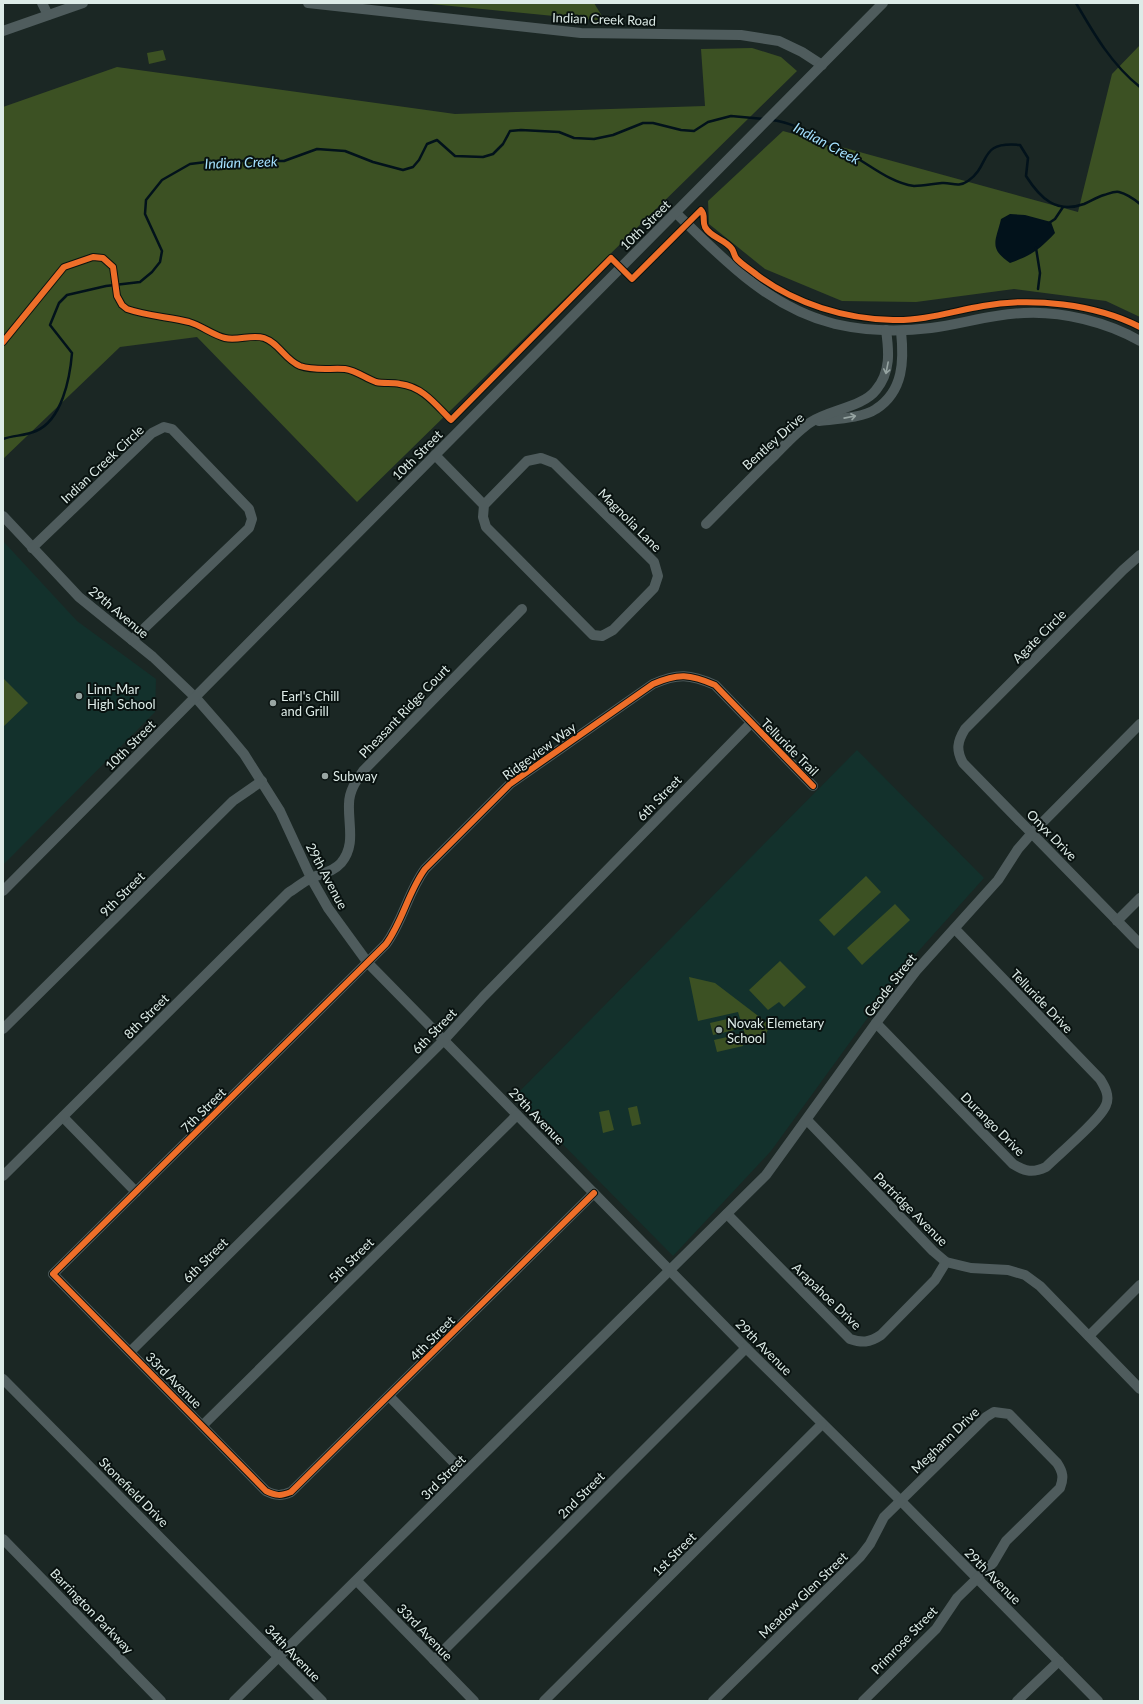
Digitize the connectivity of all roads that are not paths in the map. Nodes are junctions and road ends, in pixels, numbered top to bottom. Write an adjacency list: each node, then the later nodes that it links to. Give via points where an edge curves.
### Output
1 (42, 3): 5 (street)
2 (84, 3): 5 (street)
3 (308, 3): 7 (street, Indian Creek Road, via 581,34 740,35 779,41 802,52)
4 (883, 3): 7 (street, 10th Street)
5 (48, 15): 6 (street)
6 (3, 31)
7 (822, 66): 8 (street, 10th Street)
8 (676, 213): 9 (street, via 730,266 791,308 834,323); 13 (street, 10th Street)
9 (886, 330): 10 (street); 12 (street, Bentley Drive, one-way to 12, via 889,352 887,373 876,391 864,400)
10 (901, 331): 11 (street, via 1024,313 1093,322); 12 (street, one-way to 10, via 876,409 891,395 901,376)
11 (1140, 341)
12 (811, 422): 16 (street, Bentley Drive, via 788,441)
13 (435, 455): 14 (street); 21 (street, 10th Street)
14 (484, 505): 14 (street, Magnolia Lane, via 483,517 486,527 594,635 602,636 613,630 654,588 658,576 654,562 554,463 541,458 527,461)
15 (3, 516): 17 (street, 29th Avenue)
16 (706, 524)
17 (32, 548): 20 (street, 29th Avenue, via 79,597); 20 (street, Indian Creek Circle, via 152,433 164,427 172,429 249,509 252,519 249,528)
18 (1140, 555): 24 (street, Agate Circle, via 965,729)
19 (522, 609): 28 (street, Pheasant Ridge Court, via 363,771 353,784 348,803 351,840 348,853 341,864 330,872)
20 (132, 640): 21 (street, 29th Avenue)
21 (196, 698): 25 (street, 29th Avenue, via 244,754); 29 (street, 10th Street)
22 (751, 723): 26 (street, Telluride Trail); 34 (street, Ridgeview Way, via 715,685 696,677 666,678 653,684 510,784 416,880 396,930); 37 (street, 6th Street)
23 (1140, 724): 27 (street, Geode Street)
24 (959, 738): 27 (street, Onyx Drive, via 957,752 963,763)
25 (262, 781): 28 (street, 29th Avenue, via 280,811); 36 (street, 9th Street, via 233,801)
26 (813, 786)
27 (1032, 833): 31 (street, Onyx Drive); 32 (street, Geode Street, via 998,880)
28 (311, 878): 34 (street, 29th Avenue, via 332,914); 40 (street, 8th Street, via 288,894)
29 (3, 891)
30 (1140, 898): 31 (street)
31 (1117, 921): 33 (street, Onyx Drive)
32 (955, 929): 35 (street, Geode Street, via 916,971); 38 (street, Telluride Drive, via 1100,1080)
33 (1140, 944)
34 (368, 963): 37 (street, 29th Avenue); 43 (street, 7th Street)
35 (876, 1023): 38 (street, Durango Drive, via 1013,1164 1024,1171 1036,1172 1046,1167 1100,1115 1107,1105); 41 (street, Geode Street)
36 (3, 1029)
37 (444, 1040): 39 (street, 29th Avenue); 52 (street, 6th Street)
38 (1107, 1092)
39 (517, 1114): 44 (street, 29th Avenue); 57 (street, 5th Street)
40 (63, 1117): 42 (street, 8th Street); 43 (street)
41 (807, 1120): 45 (street, Geode Street, via 766,1175); 46 (street, Partridge Avenue, via 932,1251)
42 (3, 1176)
43 (136, 1192): 48 (street, 7th Street)
44 (594, 1193): 47 (street, 29th Avenue); 55 (street, 4th Street)
45 (727, 1214): 46 (street, Arapahoe Drive, via 850,1338 860,1342 870,1342 881,1336 935,1280); 47 (street, Geode Street)
46 (946, 1262): 50 (street, Partridge Avenue, via 971,1268 1008,1270 1025,1275 1040,1286)
47 (669, 1270): 51 (street, 29th Avenue); 58 (street, 3rd Street)
48 (53, 1274): 52 (street, 33rd Avenue)
49 (1140, 1285): 50 (street)
50 (1089, 1336): 54 (street, Partridge Avenue)
51 (746, 1348): 56 (street, 29th Avenue); 66 (street, 2nd Street)
52 (130, 1352): 57 (street, 33rd Avenue)
53 (3, 1379): 64 (street, Stonefield Drive)
54 (1140, 1389)
55 (389, 1396): 58 (street); 59 (street, 4th Street, via 291,1492)
56 (822, 1424): 60 (street, 29th Avenue); 72 (street, 1st Street)
57 (203, 1425): 59 (street, 33rd Avenue, via 266,1491)
58 (464, 1473): 63 (street, 3rd Street)
59 (283, 1496)
60 (901, 1501): 62 (street, 29th Avenue); 62 (street, Meghann Drive, via 994,1412 1009,1414 1057,1462 1062,1470 1063,1480 1060,1488 1006,1541 993,1563); 73 (street, Meadow Glen Street, via 884,1517 860,1557)
61 (3, 1539): 68 (street, Barrington Parkway)
62 (977, 1578): 67 (street, 29th Avenue); 74 (street, Primrose Street, via 957,1598 936,1629)
63 (357, 1580): 65 (street, 3rd Street); 66 (street, 33rd Avenue)
64 (246, 1623): 65 (street, 34th Avenue)
65 (279, 1657): 69 (street, 3rd Street); 70 (street, 34th Avenue)
66 (434, 1660): 71 (street, 33rd Avenue)
67 (1059, 1661): 75 (street); 76 (street, 29th Avenue)
68 (162, 1701)
69 (234, 1701)
70 (322, 1701)
71 (474, 1701)
72 (544, 1701)
73 (714, 1701)
74 (863, 1701)
75 (1017, 1701)
76 (1098, 1701)

